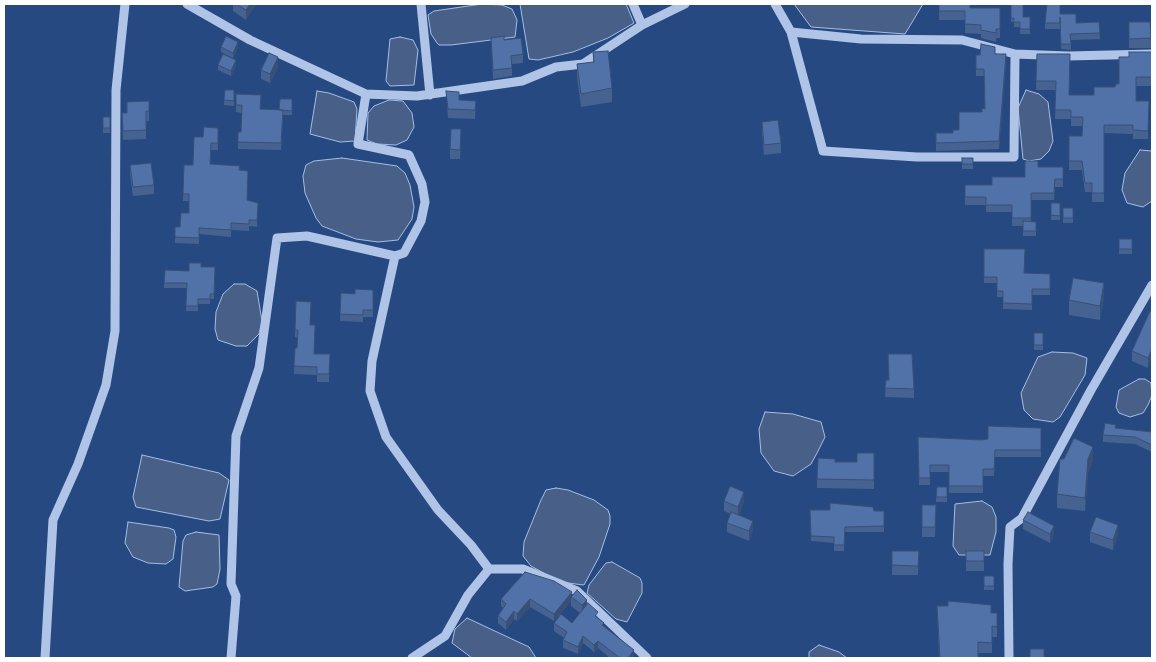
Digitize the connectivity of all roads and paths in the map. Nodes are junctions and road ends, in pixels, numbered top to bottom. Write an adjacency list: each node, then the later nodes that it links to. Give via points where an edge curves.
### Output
1 (125, 4): 16 (street, via 116,90 115,330 106,385 78,464 53,520)
2 (186, 4): 11 (street, via 250,40)
3 (421, 4): 12 (street)
4 (633, 4): 7 (street)
5 (685, 4): 7 (street)
6 (775, 4): 8 (street)
7 (642, 25): 12 (street, via 583,64 556,67 522,81)
8 (791, 32): 9 (street, via 870,40 962,40); 9 (street, via 823,151 917,157 1014,157)
9 (1015, 54): 10 (street)
10 (1152, 54)
11 (366, 94): 12 (street); 13 (street, via 358,144 409,155 422,184 425,202 421,221 404,253)
12 (430, 95)
13 (395, 256): 15 (street, via 372,361 370,391 386,437 438,510); 17 (street, via 307,236 276,238 258,368 236,436 231,584 236,596)
14 (1152, 285): 20 (street, via 1022,518 1010,526)
15 (488, 569): 18 (street, via 468,594 445,636); 19 (street, via 523,569 577,592)
16 (45, 658)
17 (231, 658)
18 (412, 658)
19 (647, 658)
20 (1009, 658)

